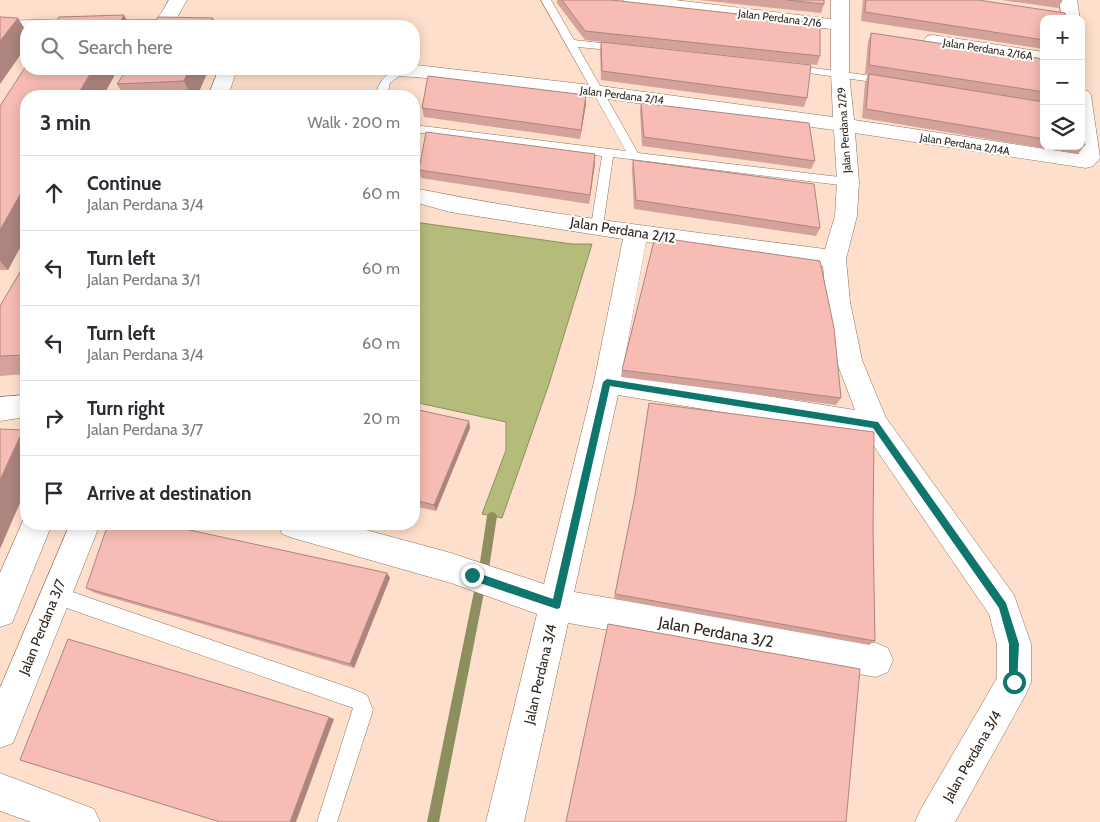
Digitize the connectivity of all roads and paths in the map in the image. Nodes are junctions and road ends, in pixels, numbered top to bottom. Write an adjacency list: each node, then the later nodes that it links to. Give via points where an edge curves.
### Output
1 (178, 0): 7 (street)
2 (546, 0): 12 (lane)
3 (632, 0): 8 (street, Jalan Perdana 2/16)
4 (840, 0): 8 (street, Jalan Perdana 2/29)
5 (1068, 0): 6 (street)
6 (1067, 15)
7 (167, 20)
8 (838, 25): 17 (street, Jalan Perdana 2/29)
9 (0, 26): 10 (street)
10 (20, 26)
11 (933, 40): 14 (street, Jalan Perdana 2/16A)
12 (570, 43): 13 (lane); 23 (lane)
13 (628, 49)
14 (1040, 57)
15 (782, 67): 17 (lane)
16 (420, 71): 23 (street, Jalan Perdana 2/14)
17 (840, 73): 20 (lane); 24 (street, Jalan Perdana 2/29)
18 (226, 75): 21 (street)
19 (393, 75): 22 (lane)
20 (898, 83)
21 (220, 90)
22 (381, 90)
23 (600, 92): 24 (street, Jalan Perdana 2/14); 28 (lane)
24 (844, 125): 25 (street, Jalan Perdana 2/14A, via 1079,161 1090,157); 29 (street, Jalan Perdana 2/29)
25 (1085, 126)
26 (420, 130): 27 (lane)
27 (608, 152): 28 (lane); 31 (lane)
28 (633, 156): 29 (lane)
29 (848, 182): 33 (street, Jalan Perdana 2/29, via 846,216)
30 (420, 196): 31 (street, Jalan Perdana 2/12)
31 (597, 226): 32 (street, Jalan Perdana 2/12)
32 (636, 233): 33 (street, Jalan Perdana 2/12); 34 (street, Jalan Perdana 3/4)
33 (834, 259): 37 (street, Jalan Perdana 3/4, via 849,360)
34 (607, 382): 37 (street); 42 (street, Jalan Perdana 3/4)
35 (20, 407): 36 (street)
36 (0, 409)
37 (876, 425): 50 (street, Jalan Perdana 3/4, via 1003,606 1014,644 1014,682)
38 (34, 530): 43 (street)
39 (83, 530): 41 (street, Jalan Perdana 3/7)
40 (314, 530): 42 (street, via 452,568)
41 (55, 595): 45 (street, Jalan Perdana 3/7); 48 (lane, via 360,702 363,710)
42 (557, 604): 44 (street, Jalan Perdana 3/2); 49 (street, Jalan Perdana 3/4)
43 (0, 611)
44 (876, 660)
45 (0, 730)
46 (0, 792): 47 (street)
47 (81, 822)
48 (327, 822)
49 (505, 822)
50 (934, 822)

